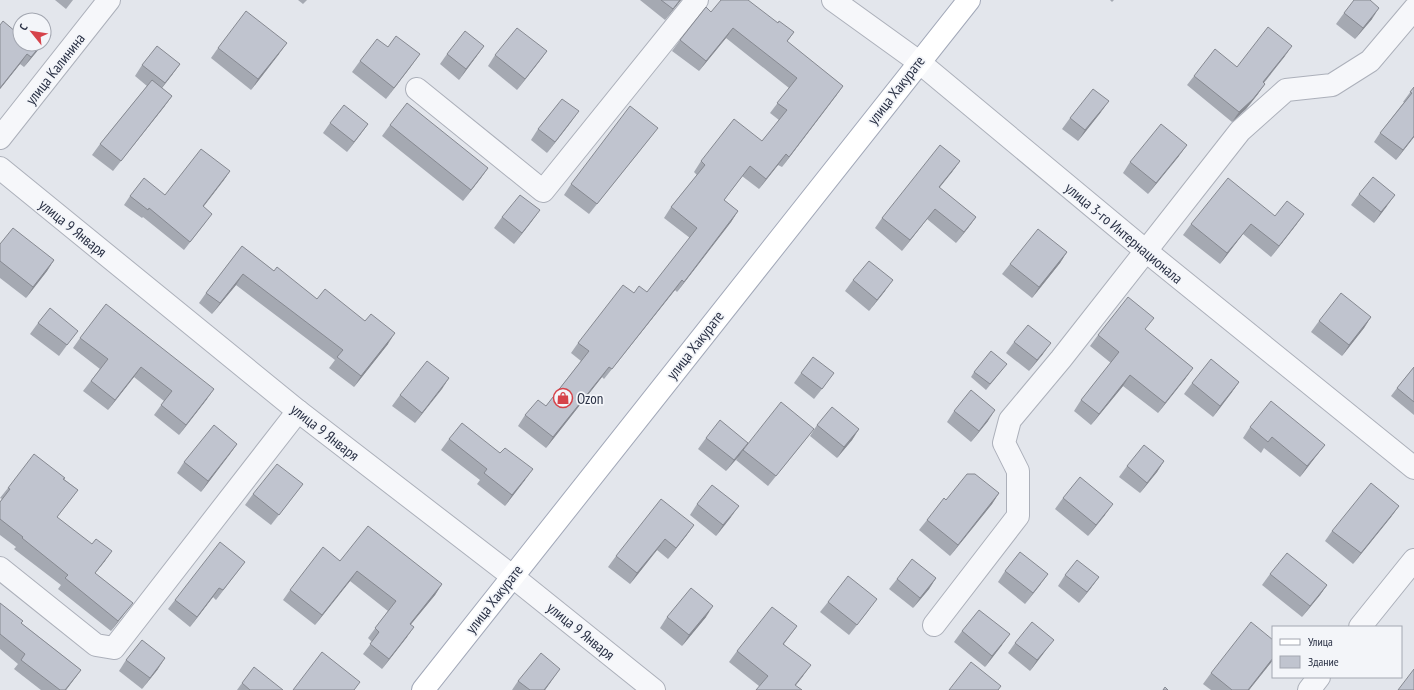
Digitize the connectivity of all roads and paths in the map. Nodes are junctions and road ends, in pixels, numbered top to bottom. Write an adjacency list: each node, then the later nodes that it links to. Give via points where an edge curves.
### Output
1 (109, 0): 8 (street, улица Калинина)
2 (697, 0): 7 (street, via 542,191)
3 (833, 0): 6 (street, улица 3-го Интернационала)
4 (968, 0): 6 (main road, улица Хакурате)
5 (1414, 9): 10 (street, via 1370,61 1332,85 1286,90 1240,131)
6 (919, 62): 10 (street, улица 3-го Интернационала); 15 (main road, улица Хакурате)
7 (417, 89)
8 (0, 138)
9 (0, 168): 11 (street, улица 9 Января)
10 (1146, 251): 12 (street, улица 3-го Интернационала); 16 (street, via 1010,420 1004,443 1018,471 1018,516)
11 (298, 411): 14 (street, via 114,648 96,645); 15 (street, улица 9 Января)
12 (1414, 468)
13 (1414, 560): 17 (street)
14 (0, 568)
15 (512, 576): 19 (main road, улица Хакурате); 20 (street, улица 9 Января)
16 (934, 625)
17 (1361, 626)
18 (1318, 678): 21 (street)
19 (423, 690)
20 (654, 690)
21 (1309, 690)

